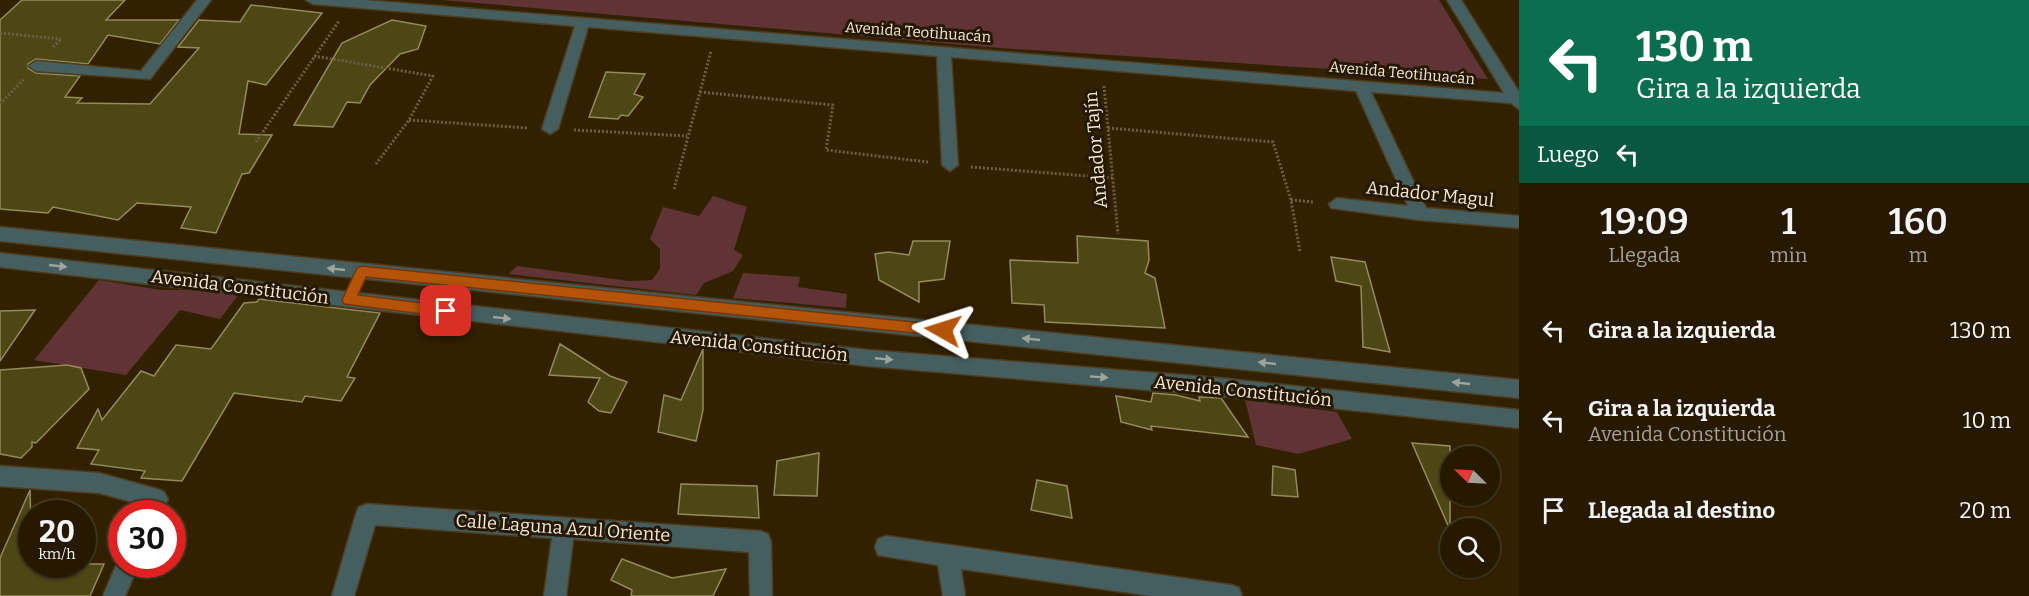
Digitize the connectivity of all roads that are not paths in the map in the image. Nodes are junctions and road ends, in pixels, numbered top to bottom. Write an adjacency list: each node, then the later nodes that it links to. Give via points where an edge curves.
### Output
1 (204, 0): 6 (street, via 145,76)
2 (313, 0): 4 (street, Avenida Teotihuacán)
3 (1454, 0): 8 (street)
4 (584, 22): 5 (street, Avenida Teotihuacán); 9 (street)
5 (944, 51): 7 (street, Avenida Teotihuacán); 10 (street)
6 (36, 66)
7 (1361, 86): 8 (street, Avenida Teotihuacán); 12 (street)
8 (1518, 101)
9 (550, 129)
10 (950, 165)
11 (1337, 204): 12 (street, Andador Magul)
12 (1420, 214): 13 (street, Andador Magul)
13 (1519, 222)
14 (0, 234): 16 (street, Avenida Constitución, one-way to 14)
15 (0, 260): 17 (street, Avenida Constitución, one-way to 17)
16 (362, 271): 17 (street); 18 (street, Avenida Constitución, one-way to 16)
17 (349, 300): 19 (street, Avenida Constitución, one-way to 19, via 868,358)
18 (1057, 342): 19 (street); 20 (street, Avenida Constitución, one-way to 18)
19 (1058, 374): 21 (street, Avenida Constitución, one-way to 21)
20 (1519, 389)
21 (1519, 419)
22 (0, 476): 23 (street, via 99,483)
23 (140, 500)
24 (564, 528): 30 (street, Calle Laguna Azul Oriente, via 367,513); 31 (street); 32 (street, Calle Laguna Azul Oriente, via 760,542)
25 (886, 547): 26 (street)
26 (948, 557): 28 (street); 33 (street)
27 (122, 578): 29 (street)
28 (1172, 591): 34 (street)
29 (114, 596)
30 (343, 596)
31 (555, 596)
32 (761, 596)
33 (954, 596)
34 (1231, 596)

